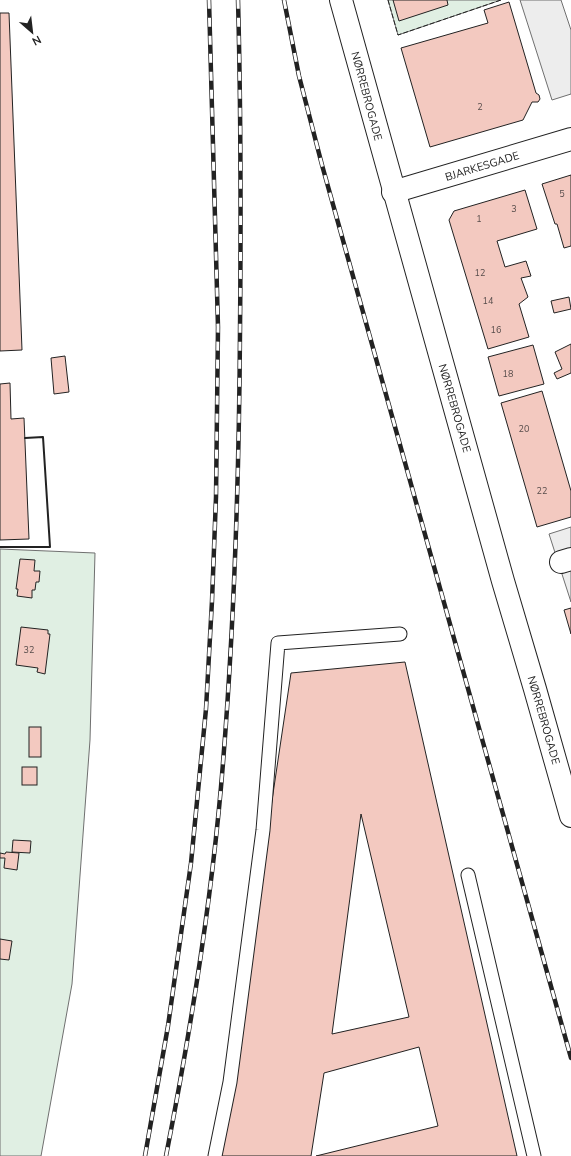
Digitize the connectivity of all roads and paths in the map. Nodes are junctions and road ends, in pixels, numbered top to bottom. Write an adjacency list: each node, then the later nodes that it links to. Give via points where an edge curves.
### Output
1 (341, 0): 3 (street, NØRREBROGADE)
2 (571, 139): 3 (street, BJARKESGADE)
3 (393, 192): 5 (street, NØRREBROGADE)
4 (400, 634): 7 (lane, via 278,643 263,830 230,1082)
5 (571, 816)
6 (468, 875): 8 (lane)
7 (215, 1156)
8 (534, 1156)

